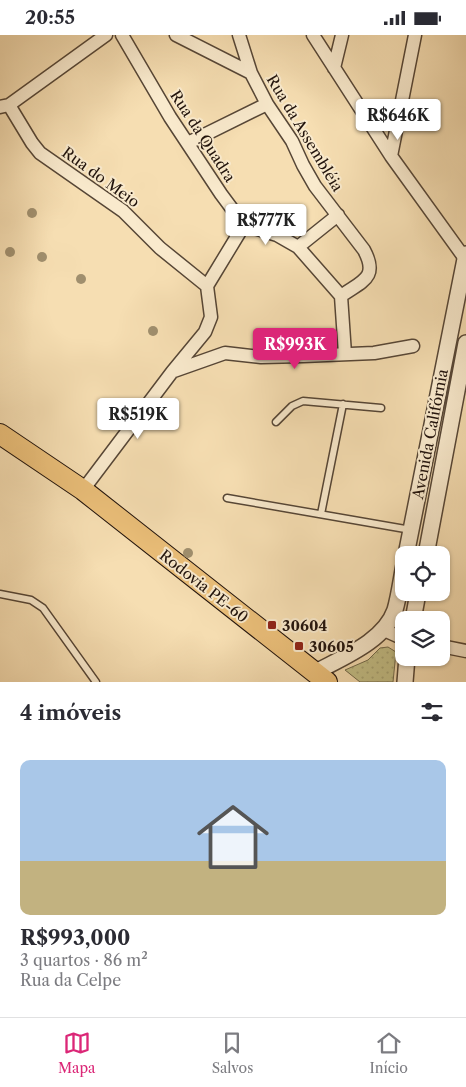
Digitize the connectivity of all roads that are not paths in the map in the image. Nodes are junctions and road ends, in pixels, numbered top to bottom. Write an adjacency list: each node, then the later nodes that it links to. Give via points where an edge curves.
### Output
1 (106, 35): 11 (street)
2 (122, 35): 12 (street, Rua da Quadra)
3 (176, 35): 9 (street, Rua da Assembléia)
4 (238, 35): 9 (street)
5 (313, 35): 8 (street)
6 (342, 35): 8 (street)
7 (415, 35): 13 (street)
8 (334, 68): 13 (street)
9 (250, 73): 10 (street, Rua da Assembléia)
10 (267, 104): 12 (street); 14 (street, Rua da Assembléia, via 292,141 315,186)
11 (5, 106): 18 (street, Rua do Meio, via 40,153 124,211 160,248)
12 (188, 143): 15 (street, Rua da Quadra)
13 (392, 156): 17 (street)
14 (338, 215): 16 (street); 19 (street, Rua da Assembléia, via 364,250 370,267 367,278)
15 (244, 225): 16 (street, via 277,235); 18 (street)
16 (298, 247): 19 (street)
17 (466, 258): 31 (street, Avenida Califórnia)
18 (207, 286): 23 (street, via 209,325)
19 (341, 296): 22 (street)
20 (466, 343): 33 (street, Avenida Califórnia)
21 (413, 346): 22 (street)
22 (345, 354): 23 (street, via 261,357 225,353)
23 (172, 372): 28 (street)
24 (344, 404): 25 (lane); 26 (lane, via 303,401 292,406); 30 (lane)
25 (381, 408)
26 (276, 422)
27 (0, 434): 28 (main road, Rodovia PE-60)
28 (83, 490): 41 (main road, Rodovia PE-60)
29 (227, 498): 30 (lane)
30 (321, 514): 31 (lane)
31 (411, 530): 32 (street, Avenida Califórnia)
32 (408, 546)
33 (428, 546)
34 (0, 594): 42 (lane, via 31,600 43,608)
35 (396, 601): 36 (street)
36 (384, 630): 37 (street); 41 (street)
37 (395, 635)
38 (450, 648): 39 (street)
39 (466, 651)
40 (406, 666): 43 (street)
41 (317, 677)
42 (96, 682)
43 (405, 682)

